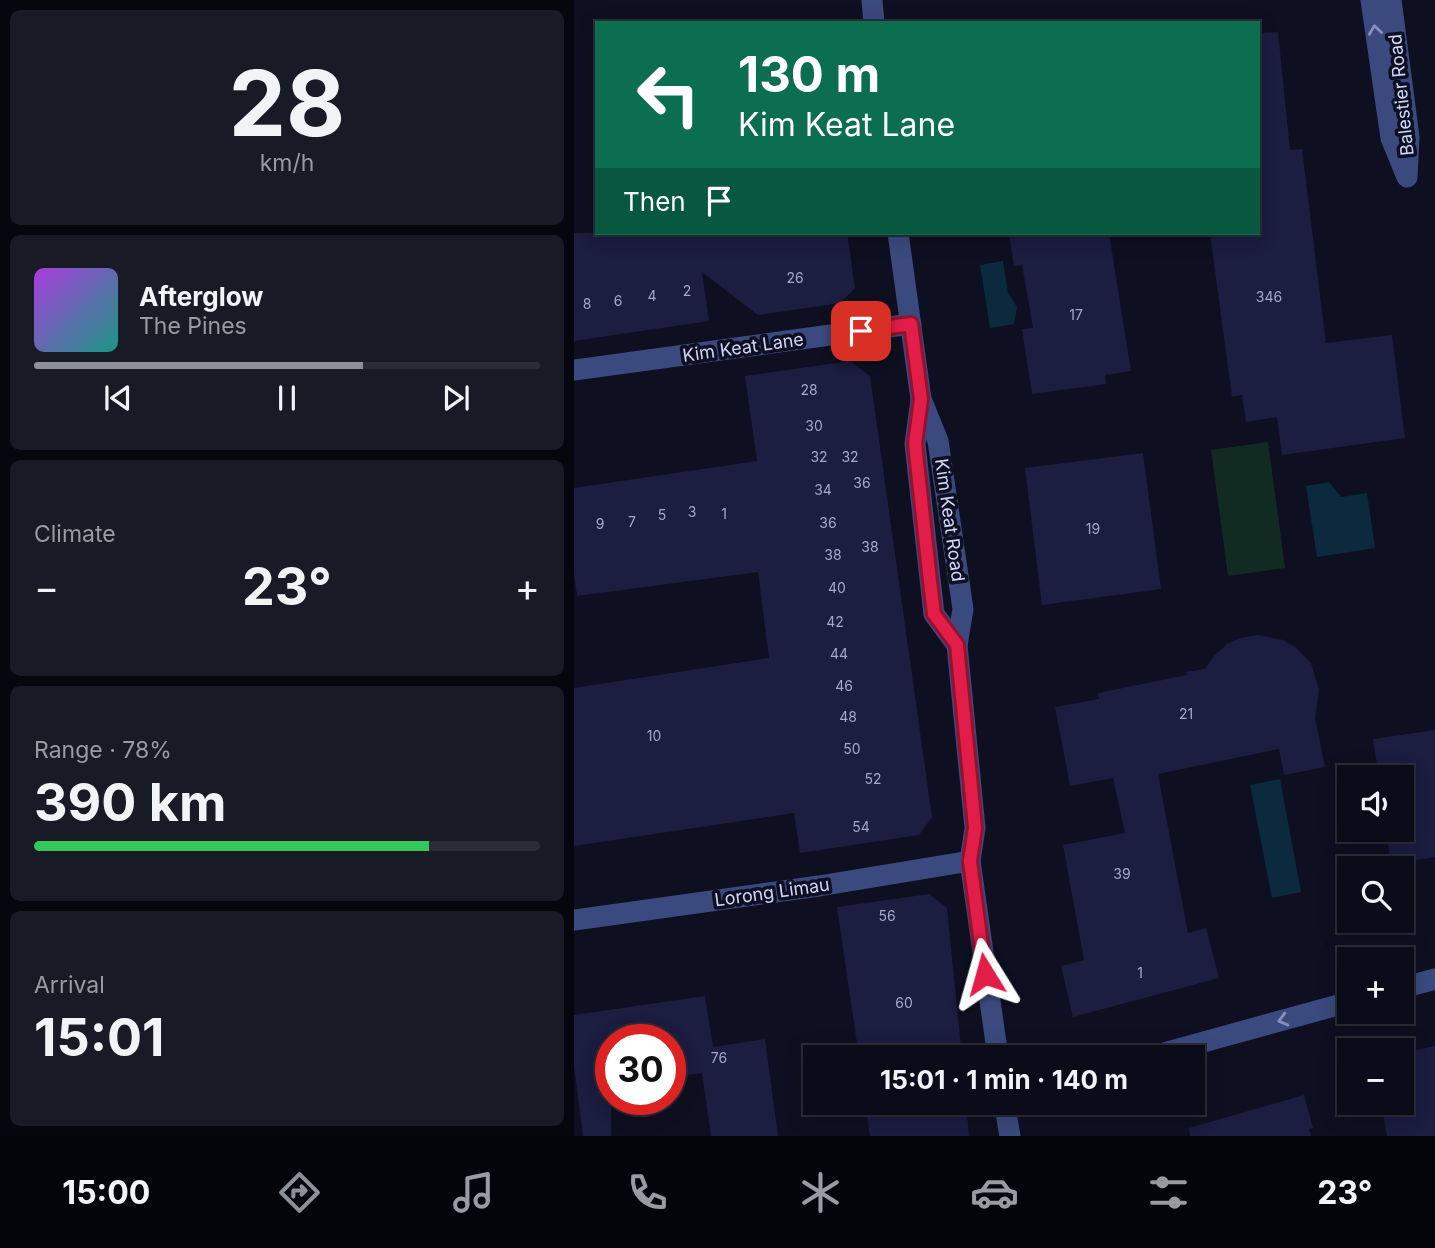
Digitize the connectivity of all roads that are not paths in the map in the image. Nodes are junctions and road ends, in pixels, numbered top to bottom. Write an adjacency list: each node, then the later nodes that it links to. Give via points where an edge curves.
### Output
1 (872, 0): 4 (street)
2 (1371, 0): 3 (street, Balestier Road, one-way to 2, via 1409,137 1407,177 1391,138)
3 (1391, 0)
4 (874, 21)
5 (898, 235): 6 (street, Kim Keat Road)
6 (911, 324): 7 (street, Kim Keat Lane); 8 (street, Kim Keat Road)
7 (574, 370)
8 (921, 399): 9 (street, Kim Keat Road, via 939,441 963,609); 9 (street, Kim Keat Road, via 915,444 934,614)
9 (957, 645): 10 (street, Kim Keat Road, via 975,828)
10 (970, 861): 11 (street, Lorong Limau); 15 (street, Kim Keat Road)
11 (574, 920)
12 (1435, 979): 13 (street)
13 (1414, 985)
14 (1337, 1005): 16 (street, one-way to 16)
15 (996, 1045)
16 (1193, 1045)
17 (1006, 1115): 18 (street)
18 (1010, 1136)

